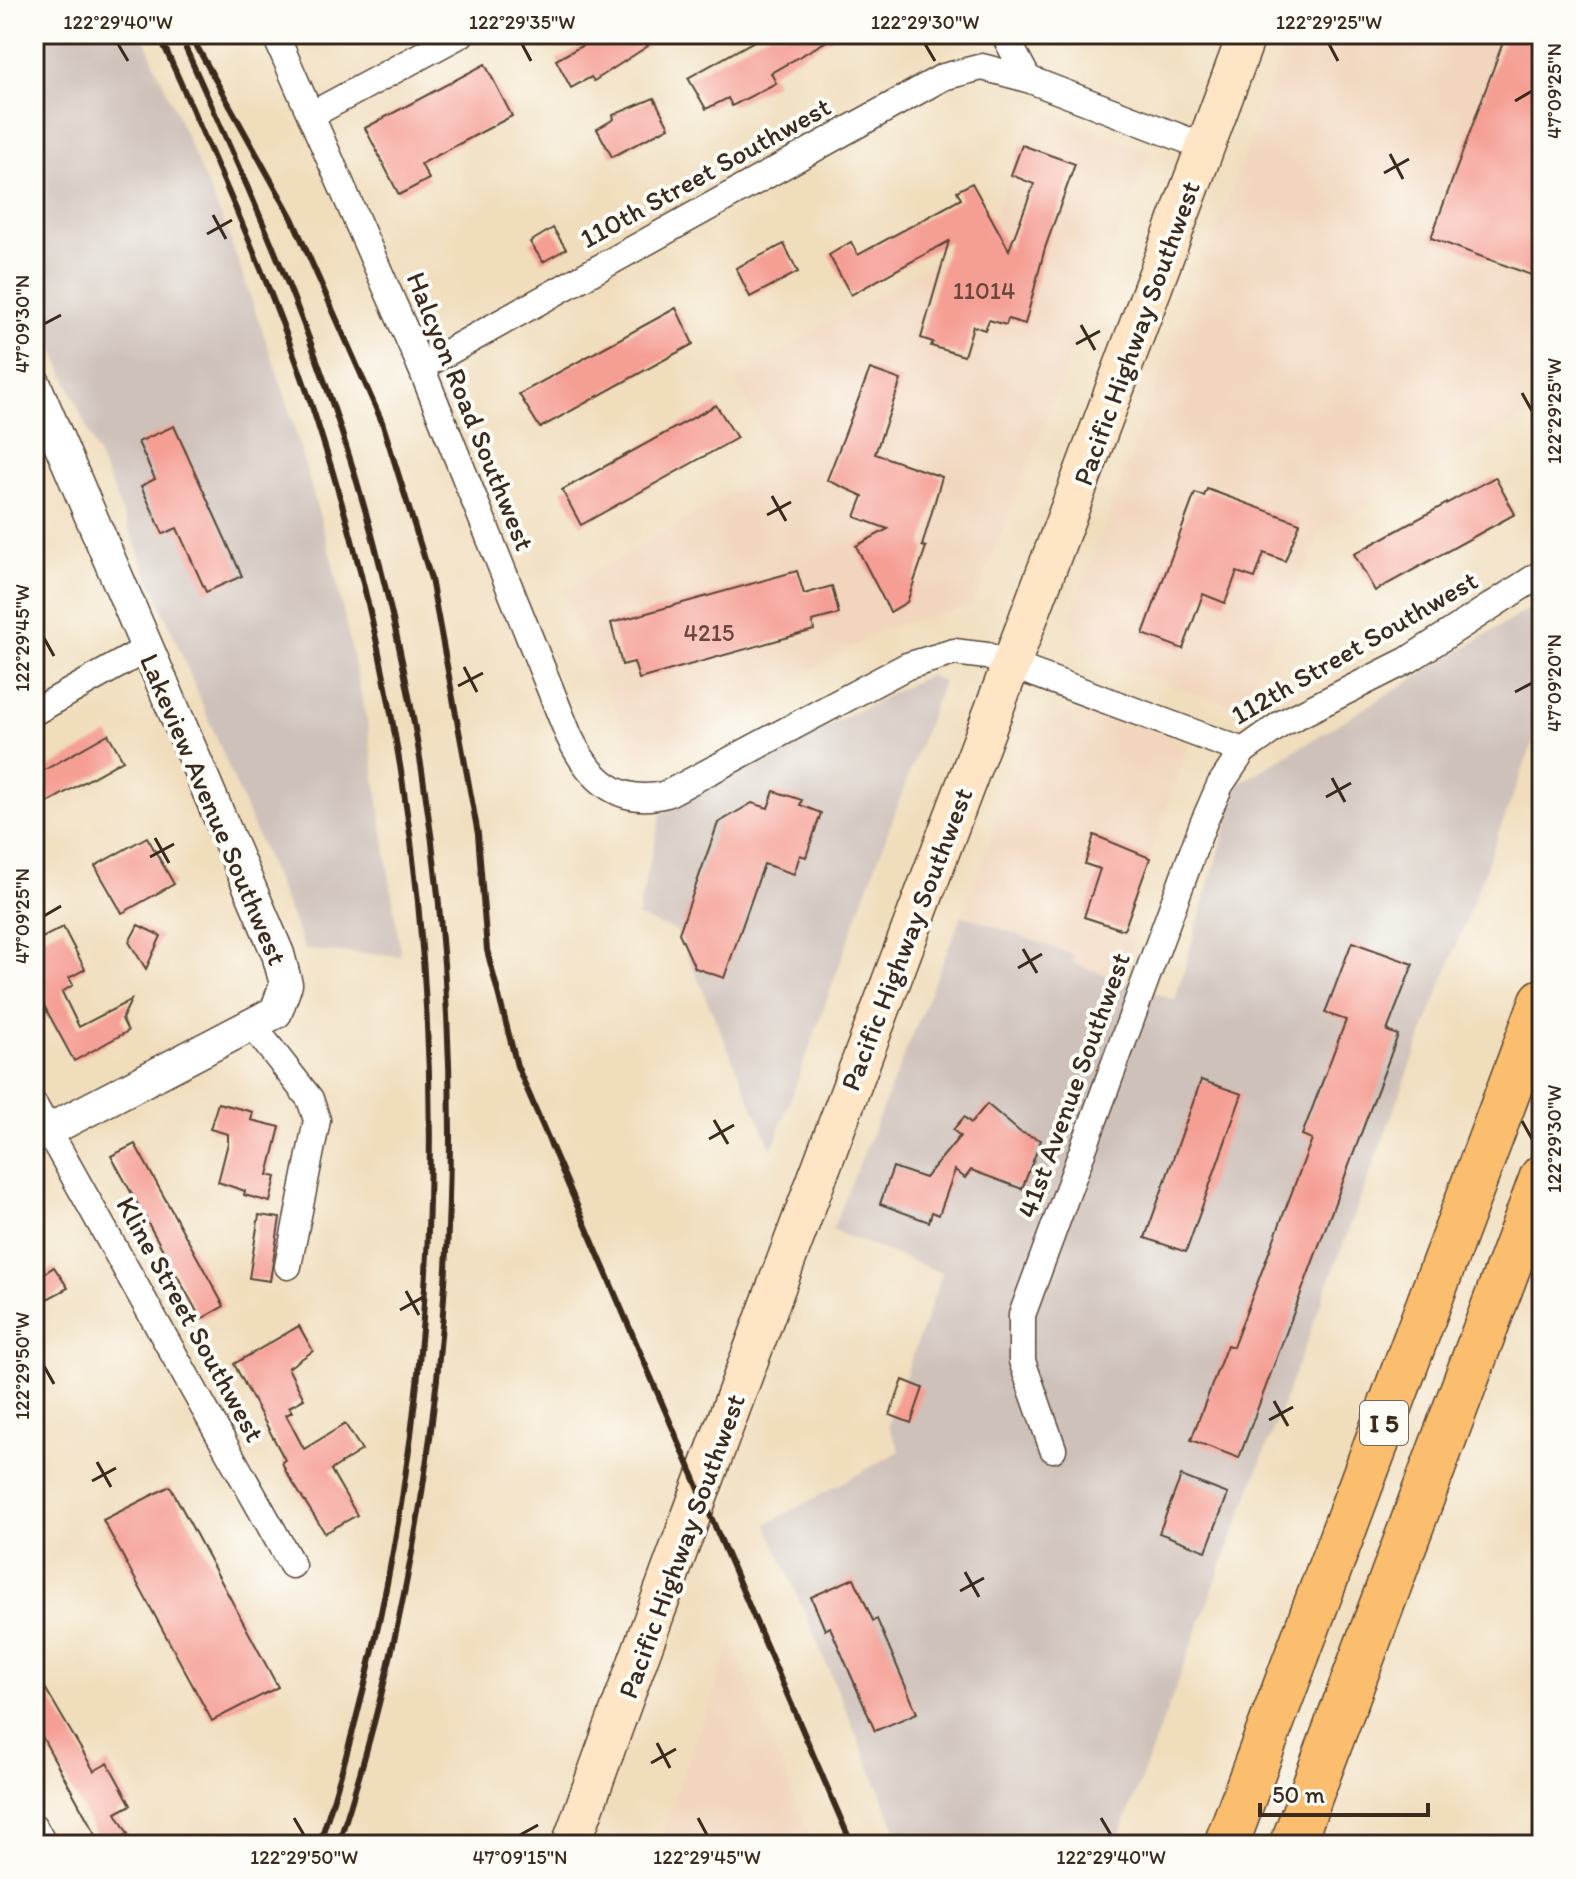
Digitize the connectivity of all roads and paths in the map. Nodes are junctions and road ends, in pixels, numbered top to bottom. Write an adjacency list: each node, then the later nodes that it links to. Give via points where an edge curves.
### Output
1 (275, 34): 6 (street, Halcyon Road Southwest)
2 (461, 34): 6 (street)
3 (1004, 34): 5 (street)
4 (1247, 34): 7 (main road, Pacific Highway Southwest)
5 (1028, 79): 7 (street, 110th Street Southwest); 8 (street, 110th Street Southwest, via 982,67 943,77)
6 (311, 115): 8 (street, Halcyon Road Southwest)
7 (1205, 147): 12 (main road, Pacific Highway Southwest)
8 (421, 367): 15 (street, Halcyon Road Southwest, via 569,736 595,779)
9 (34, 383): 11 (street, Lakeview Avenue Southwest)
10 (1542, 573): 14 (street, 112th Street Southwest, via 1417,655 1281,724)
11 (146, 649): 13 (street); 17 (street, Lakeview Avenue Southwest, via 284,969 286,984 276,1012)
12 (1012, 665): 14 (street, 112th Street Southwest); 15 (street, 112th Street Southwest, via 964,652 927,658 671,792 653,797); 25 (main road, Pacific Highway Southwest, via 868,1034)
13 (34, 712)
14 (1243, 751): 21 (street, 41st Avenue Southwest, via 1203,824 1022,1315 1024,1372)
15 (626, 794)
16 (1542, 1001): 26 (highway, I 5)
17 (253, 1026): 18 (street, Lakeview Avenue Southwest); 20 (street, via 310,1099 317,1120)
18 (39, 1125): 22 (street, Kline Street Southwest)
19 (1542, 1177): 27 (highway, I 5)
20 (288, 1266)
21 (1053, 1449)
22 (292, 1565)
23 (34, 1827): 24 (street)
24 (44, 1845)
25 (571, 1845)
26 (1226, 1845)
27 (1292, 1845)

